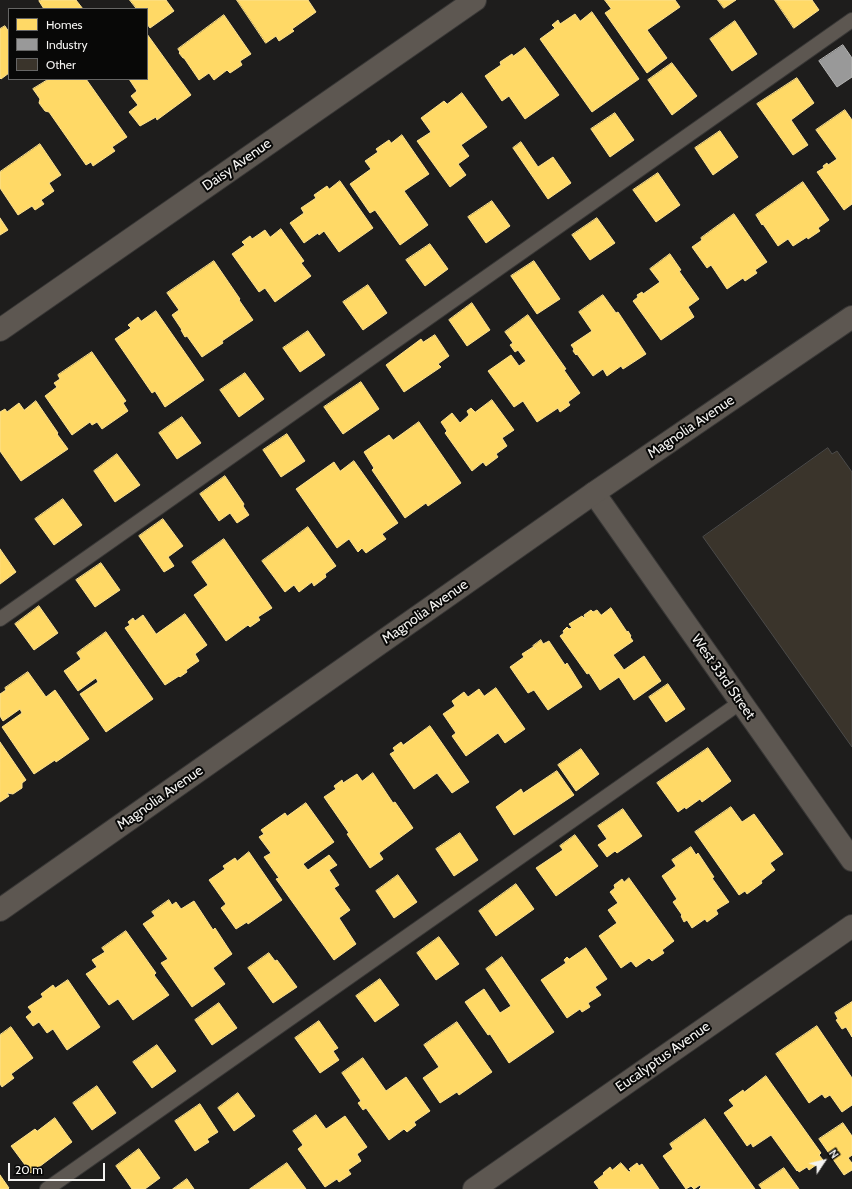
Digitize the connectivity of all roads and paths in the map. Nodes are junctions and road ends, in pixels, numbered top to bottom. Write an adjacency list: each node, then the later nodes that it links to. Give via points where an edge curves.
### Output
1 (475, 0): 4 (street, Daisy Avenue)
2 (852, 20): 6 (lane)
3 (852, 317): 5 (street, Magnolia Avenue)
4 (0, 330)
5 (594, 493): 7 (street, West 33rd Street); 9 (street, Magnolia Avenue)
6 (0, 619)
7 (741, 702): 8 (street, West 33rd Street); 11 (lane)
8 (852, 860)
9 (0, 910)
10 (852, 926): 12 (street, Eucalyptus Avenue)
11 (47, 1189)
12 (474, 1189)

